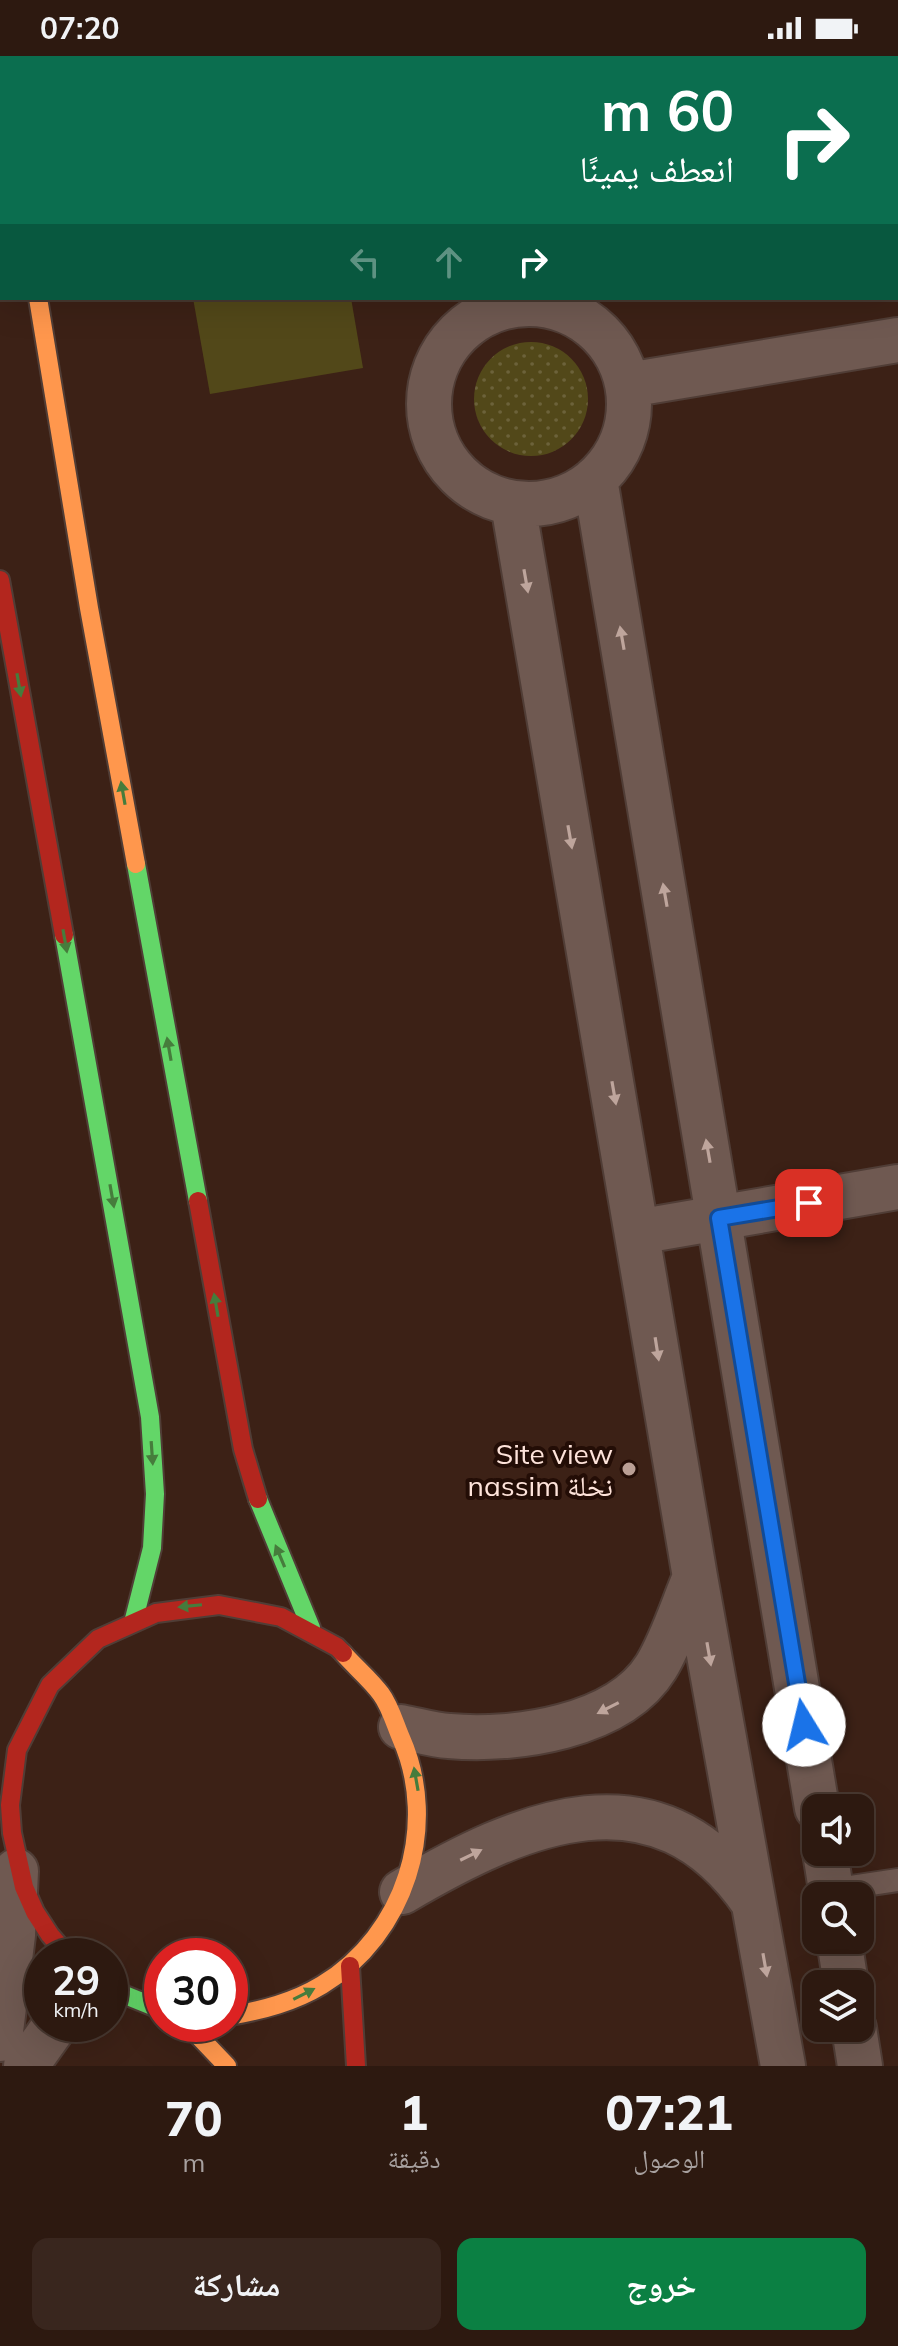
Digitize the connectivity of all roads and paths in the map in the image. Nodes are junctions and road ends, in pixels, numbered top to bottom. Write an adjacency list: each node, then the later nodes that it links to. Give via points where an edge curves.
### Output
1 (38, 300): 14 (highway, one-way to 1, via 263,1515 243,1449 89,608)
2 (555, 302): 3 (street); 5 (street, via 603,335)
3 (483, 306): 7 (street, via 440,357 430,388 430,419 439,449 457,475 483,494)
4 (898, 340): 5 (street)
5 (628, 385): 6 (street, via 629,415 621,444)
6 (595, 479): 7 (street, via 547,503); 10 (street, one-way to 6)
7 (513, 504): 11 (street, one-way to 11)
8 (0, 580): 13 (highway, one-way to 13, via 150,1417 152,1548)
9 (898, 1187): 10 (street)
10 (719, 1218): 11 (street); 17 (street)
11 (637, 1232): 12 (street, one-way to 12)
12 (695, 1577): 15 (street, one-way to 15, via 655,1668 611,1708 544,1731 494,1736 450,1736); 22 (street, one-way to 22)
13 (134, 1619): 14 (highway, one-way to 13, via 280,1614 215,1604); 16 (highway, via 105,1634 57,1675)
14 (311, 1628): 15 (highway, via 369,1675)
15 (401, 1727): 21 (highway, one-way to 15, via 412,1863 419,1802)
16 (7, 1758): 18 (highway)
17 (815, 1794)
18 (9, 1859): 23 (highway, via 26,1898); 26 (street, via 13,1935)
19 (829, 1879): 20 (lane)
20 (898, 1880)
21 (402, 1892): 22 (street, one-way to 22, via 480,1850 564,1821 627,1817 688,1837 725,1867); 24 (highway)
22 (754, 1904): 33 (street, one-way to 33)
23 (53, 1938)
24 (350, 1966): 25 (highway, one-way to 24, via 302,1996); 32 (highway)
25 (248, 2012)
26 (0, 2039)
27 (43, 2042): 30 (street)
28 (204, 2042): 31 (highway)
29 (856, 2042): 34 (street)
30 (26, 2066)
31 (227, 2066)
32 (356, 2066)
33 (783, 2066)
34 (860, 2066)

